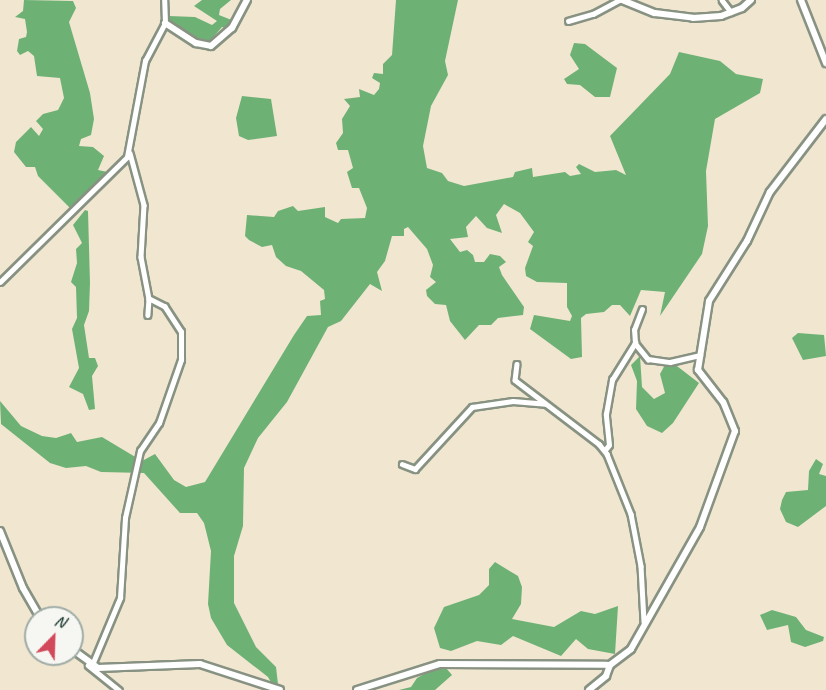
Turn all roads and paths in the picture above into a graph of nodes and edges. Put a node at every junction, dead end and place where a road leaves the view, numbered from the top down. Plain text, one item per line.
1 (164, 0) edge
2 (247, 0) edge
3 (621, 0) edge
4 (722, 0) edge
5 (751, 0) edge
6 (801, 0) edge
7 (730, 12) junction
8 (568, 21) dead end
9 (165, 23) junction
10 (826, 63) edge
11 (826, 119) edge
12 (129, 150) junction
13 (0, 282) edge
14 (149, 299) junction
15 (642, 309) dead end
16 (148, 315) dead end
17 (635, 343) junction
18 (700, 355) junction
19 (517, 364) dead end
20 (545, 404) junction
21 (605, 450) junction
22 (402, 464) dead end
23 (0, 531) edge
24 (33, 606) edge
25 (644, 622) junction
26 (85, 660) joint
27 (92, 665) junction
28 (610, 665) junction
29 (119, 690) edge
30 (280, 690) edge
31 (357, 690) edge
32 (589, 690) edge

1 - 9 street
2 - 9 street
3 - 7 street
3 - 8 street
4 - 7 street
5 - 7 street
6 - 10 street
9 - 12 street
11 - 18 street
12 - 13 street
12 - 14 street
14 - 16 street
14 - 27 street
15 - 17 street
17 - 18 street
17 - 21 street
18 - 25 street
19 - 20 street
20 - 21 street
20 - 22 street
21 - 25 street
23 - 24 street
25 - 28 street
26 - 27 street
26 - 29 street
27 - 30 street
28 - 31 street
28 - 32 street

